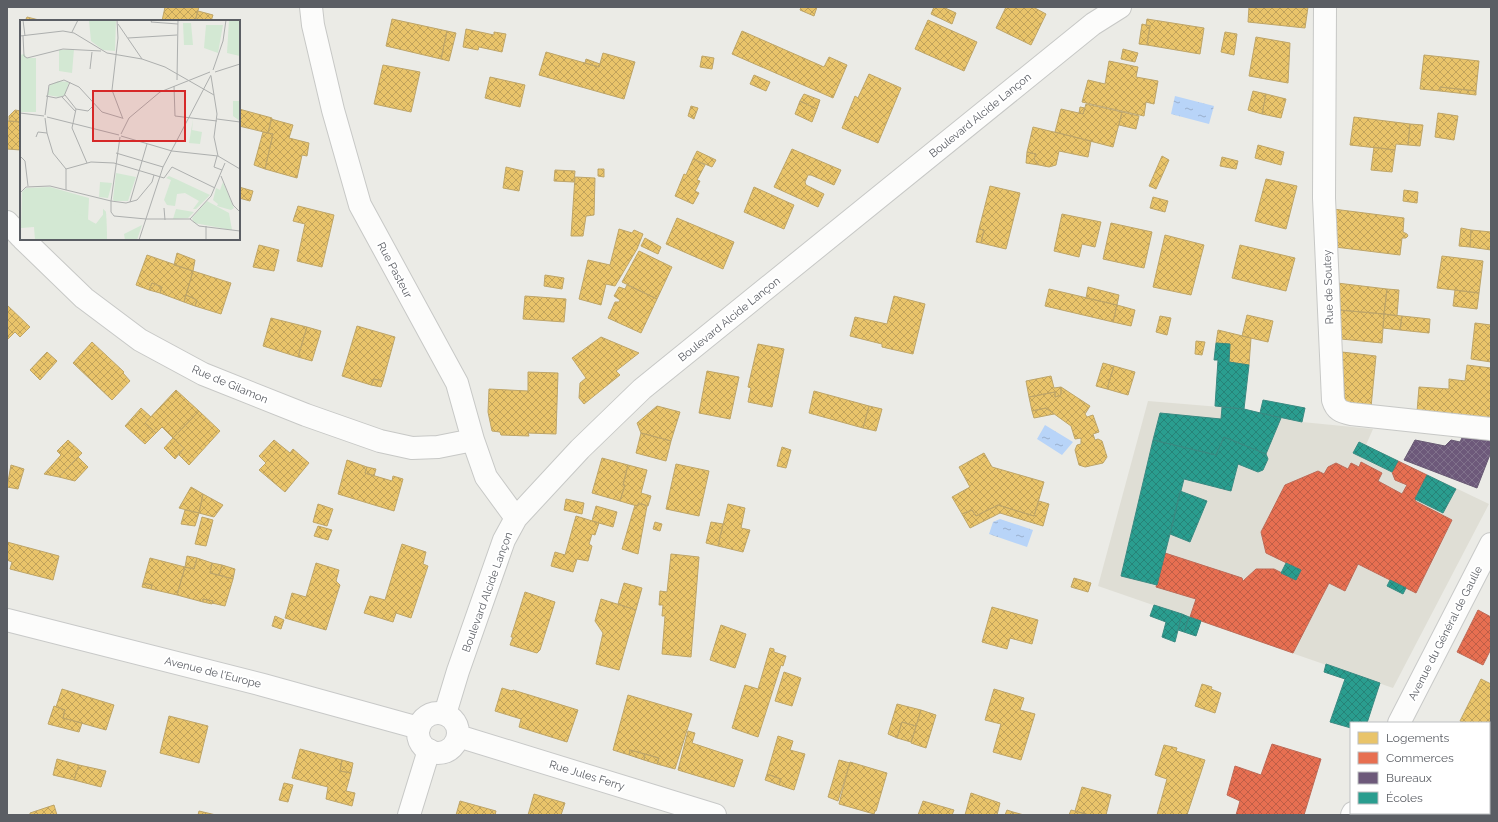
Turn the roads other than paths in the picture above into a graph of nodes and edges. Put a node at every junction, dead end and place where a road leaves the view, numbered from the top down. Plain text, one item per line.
1 (311, 7) edge
2 (1120, 7) edge
3 (1326, 7) edge
4 (20, 240) edge
5 (1491, 429) edge
6 (473, 440) junction
7 (516, 518) junction
8 (1491, 544) edge
9 (7, 620) edge
10 (445, 714) junction
11 (1400, 722) edge
12 (419, 728) junction
13 (458, 736) junction
14 (429, 750) junction
15 (409, 815) edge
16 (715, 815) edge

1 - 6 street, Rue Pasteur
2 - 7 street, Boulevard Alcide Lançon
3 - 5 street, Rue de Soutey
4 - 6 street, Rue de Gilamon
6 - 7 street, Rue Pasteur
7 - 10 street, Boulevard Alcide Lançon
8 - 11 street, Avenue du Général de Gaulle
9 - 12 street, Avenue de l'Europe
10 - 12 street
10 - 13 street
12 - 14 street
13 - 14 street
13 - 16 street, Rue Jules Ferry
14 - 15 street

